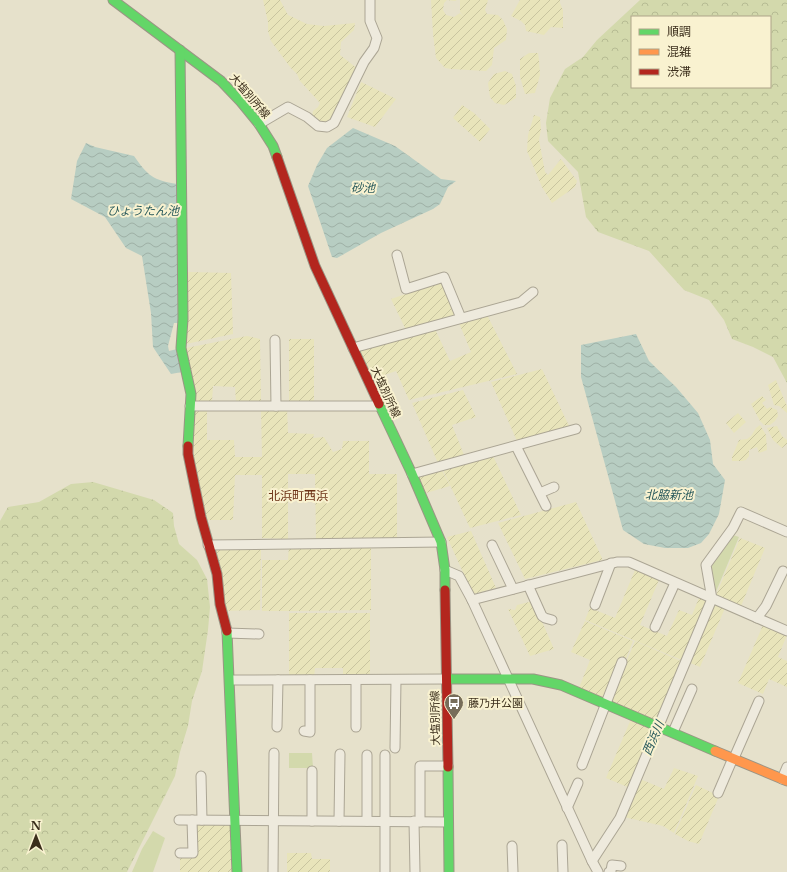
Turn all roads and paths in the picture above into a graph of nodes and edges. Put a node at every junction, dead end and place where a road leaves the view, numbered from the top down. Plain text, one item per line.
1 (113, 0) edge
2 (370, 0) edge
3 (180, 50) junction
4 (259, 124) junction
5 (397, 255) dead end
6 (533, 292) dead end
7 (461, 318) junction
8 (275, 340) dead end
9 (353, 348) junction
10 (190, 406) junction
11 (276, 406) junction
12 (379, 406) junction
13 (576, 429) dead end
14 (516, 446) junction
15 (412, 474) junction
16 (554, 487) dead end
17 (537, 493) junction
18 (546, 506) dead end
19 (787, 532) edge
20 (441, 542) junction
21 (208, 545) junction
22 (492, 545) dead end
23 (611, 563) junction
24 (445, 570) junction
25 (783, 572) dead end
26 (675, 583) junction
27 (528, 585) junction
28 (513, 589) junction
29 (712, 599) junction
30 (472, 600) junction
31 (595, 604) dead end
32 (757, 618) junction
33 (552, 620) dead end
34 (655, 627) dead end
35 (787, 631) edge
36 (227, 633) junction
37 (259, 634) dead end
38 (622, 662) dead end
39 (507, 678) junction
40 (447, 679) junction
41 (230, 680) junction
42 (278, 680) junction
43 (310, 680) junction
44 (356, 680) junction
45 (396, 680) junction
46 (692, 689) dead end
47 (759, 701) dead end
48 (605, 704) junction
49 (277, 727) dead end
50 (356, 727) dead end
51 (659, 727) junction
52 (304, 731) dead end
53 (673, 732) junction
54 (395, 748) dead end
55 (274, 753) dead end
56 (340, 754) dead end
57 (367, 754) dead end
58 (385, 756) dead end
59 (734, 758) junction
60 (582, 765) dead end
61 (448, 766) junction
62 (787, 767) edge
63 (312, 771) dead end
64 (201, 776) dead end
65 (784, 780) edge
66 (578, 783) dead end
67 (718, 793) dead end
68 (567, 808) junction
69 (179, 820) dead end
70 (192, 820) junction
71 (202, 820) junction
72 (236, 820) junction
73 (273, 821) junction
74 (312, 821) junction
75 (339, 821) junction
76 (367, 821) junction
77 (386, 821) junction
78 (417, 822) junction
79 (448, 822) junction
80 (562, 845) dead end
81 (512, 846) dead end
82 (180, 853) dead end
83 (592, 861) junction
84 (418, 866) edge
85 (621, 866) dead end
86 (237, 872) edge
87 (273, 872) edge
88 (385, 872) edge
89 (449, 872) edge
90 (513, 872) edge
91 (563, 872) edge
92 (598, 872) edge
93 (609, 872) edge

1 - 3 street, 大塩別所線
2 - 4 street
3 - 4 street, 大塩別所線
3 - 10 street
4 - 9 street, 大塩別所線
5 - 7 street
6 - 7 street
7 - 9 street
8 - 11 street
9 - 12 street, 大塩別所線
10 - 11 street
10 - 21 street
11 - 12 street
12 - 15 street, 大塩別所線
13 - 14 street
14 - 15 street
14 - 17 street
15 - 20 street, 大塩別所線
16 - 17 street
17 - 18 street
19 - 29 street
20 - 21 street
20 - 24 street, 大塩別所線
21 - 36 street
22 - 28 street
23 - 26 street
23 - 27 street
23 - 31 street
24 - 30 street
24 - 40 street, 大塩別所線
25 - 32 street
26 - 29 street
26 - 34 street
27 - 28 street
27 - 33 street
28 - 30 street
29 - 32 street
29 - 51 street
30 - 39 street
32 - 35 street
36 - 37 street
36 - 41 street
38 - 48 street
39 - 40 street
39 - 48 street
39 - 68 street
40 - 45 street
40 - 61 street, 大塩別所線
41 - 42 street
41 - 72 street
42 - 43 street
42 - 49 street
43 - 44 street
43 - 52 street
44 - 45 street
44 - 50 street
45 - 54 street
46 - 53 street
47 - 59 street
48 - 51 street
48 - 60 street
51 - 53 street
51 - 83 street
53 - 59 street
55 - 73 street
56 - 75 street
57 - 76 street
58 - 77 street
59 - 65 street
59 - 67 street
61 - 78 street
61 - 79 street, 大塩別所線
62 - 65 street
63 - 74 street
64 - 71 street
66 - 68 street
68 - 83 street
69 - 70 street
70 - 71 street
70 - 82 street
71 - 72 street
72 - 73 street
72 - 86 street
73 - 74 street
73 - 87 street
74 - 75 street
75 - 76 street
76 - 77 street
77 - 78 street
77 - 88 street
78 - 79 street
78 - 84 street
79 - 89 street, 大塩別所線
80 - 91 street
81 - 90 street
83 - 92 street
85 - 93 street

